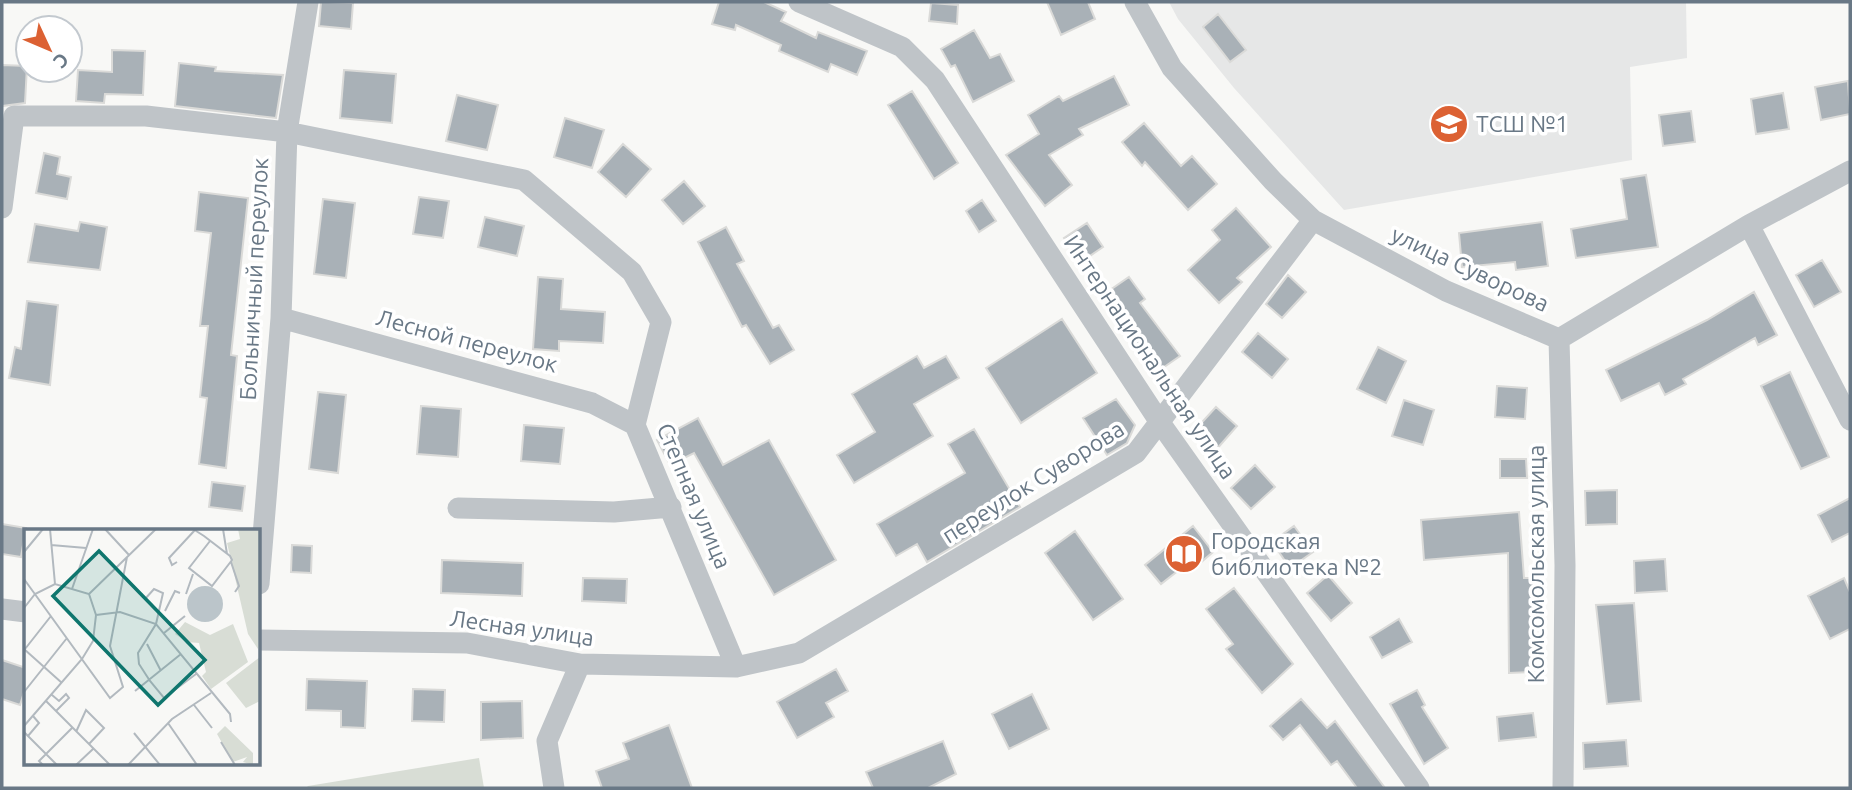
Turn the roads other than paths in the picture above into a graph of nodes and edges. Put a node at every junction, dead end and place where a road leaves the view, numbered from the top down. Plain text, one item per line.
1 (308, 2) edge
2 (799, 2) edge
3 (1135, 2) edge
4 (287, 132) junction
5 (1850, 172) edge
6 (2, 208) edge
7 (1312, 220) junction
8 (1749, 225) junction
9 (281, 318) junction
10 (1559, 339) junction
11 (1850, 421) edge
12 (1161, 424) junction
13 (635, 425) junction
14 (671, 507) junction
15 (458, 508) dead end
16 (261, 560) edge
17 (2, 609) edge
18 (24, 612) edge
19 (261, 640) edge
20 (580, 664) junction
21 (736, 667) junction
22 (554, 788) edge
23 (1419, 788) edge
24 (1563, 788) edge

1 - 4 street
2 - 12 street, Интернациональная улица
3 - 7 street, улица Суворова
4 - 6 street, Больничный переулок
4 - 9 street, Больничный переулок
4 - 13 street, Степная улица
5 - 8 street, улица Суворова
7 - 10 street, улица Суворова
7 - 12 street, переулок Суворова
8 - 10 street, улица Суворова
8 - 11 street
9 - 13 street, Лесной переулок
9 - 16 street, Больничный переулок
10 - 24 street, Комсомольская улица
12 - 21 street, переулок Суворова
12 - 23 street, Интернациональная улица
13 - 14 street, Степная улица
14 - 15 street
14 - 21 street, Степная улица
17 - 18 street
19 - 20 street, Лесная улица
20 - 21 street, Лесная улица
20 - 22 street

